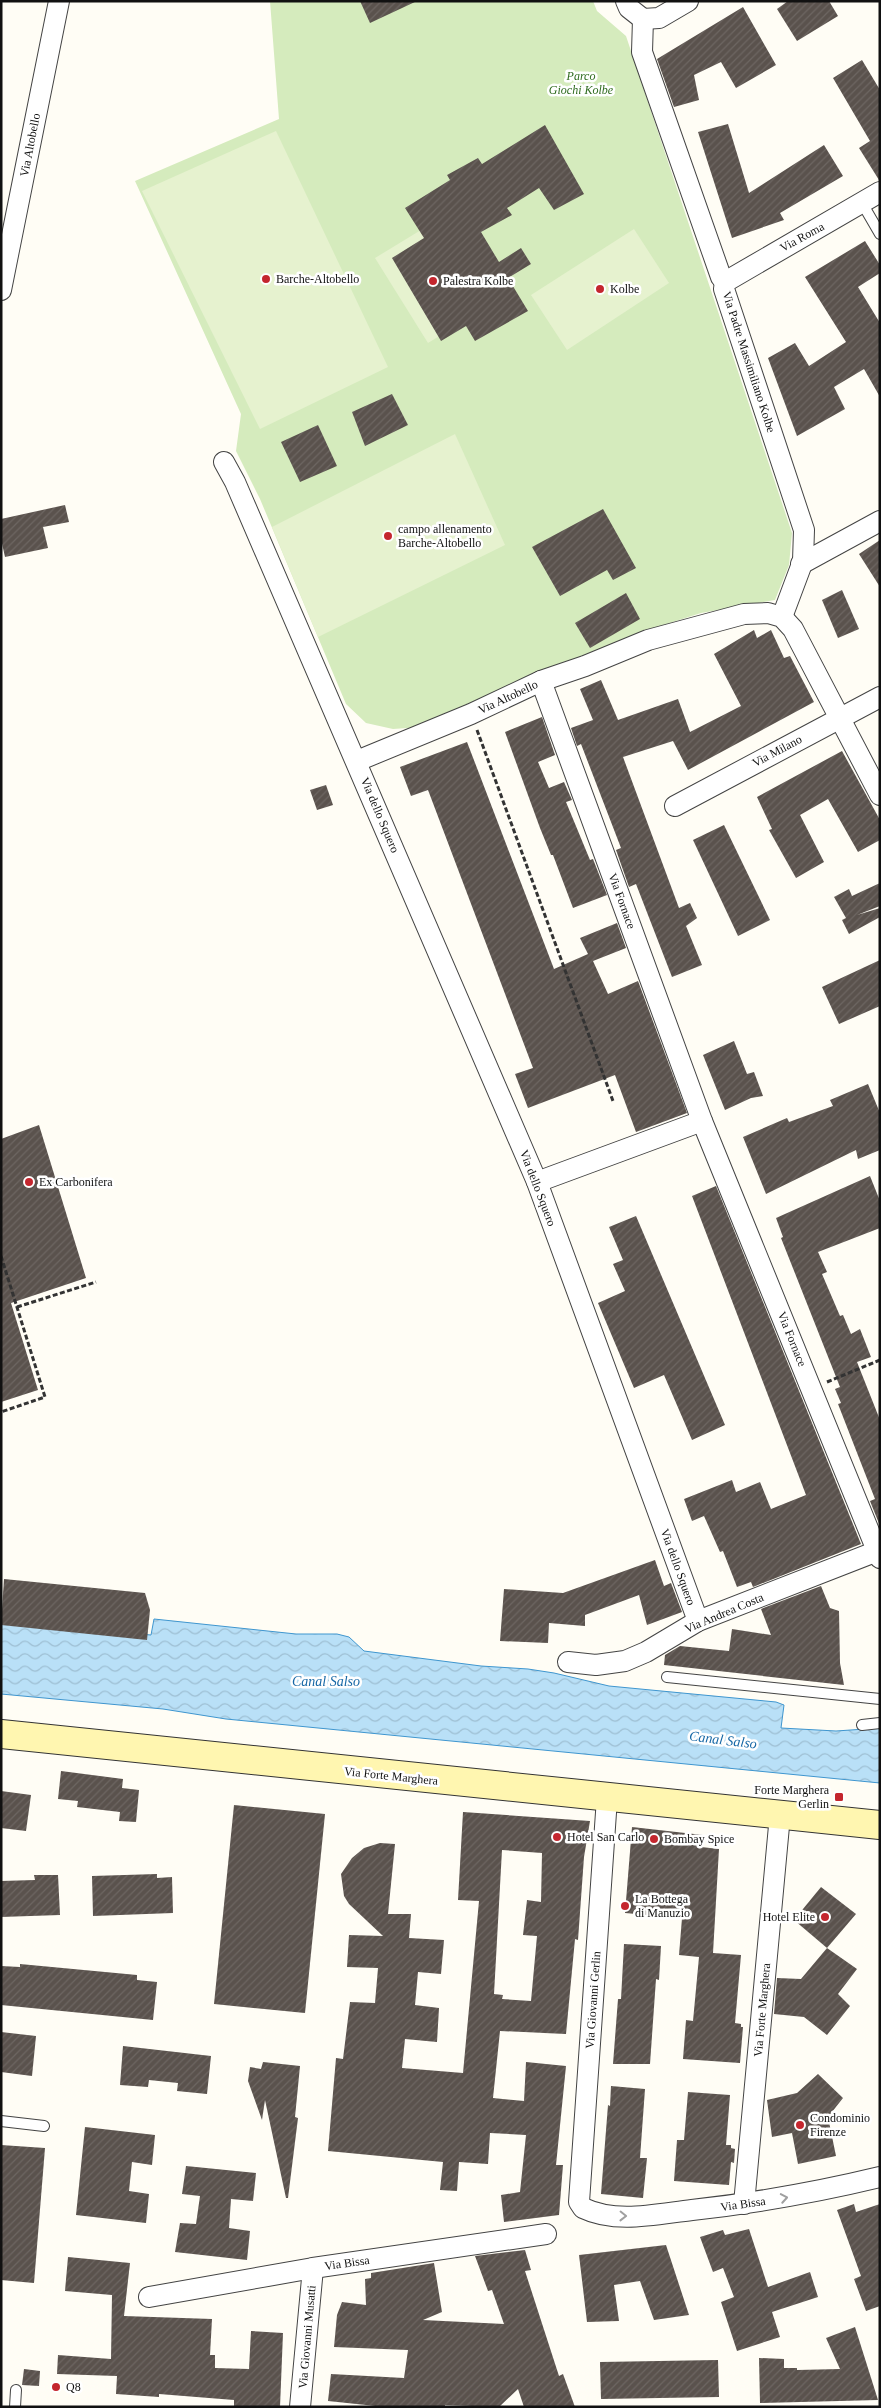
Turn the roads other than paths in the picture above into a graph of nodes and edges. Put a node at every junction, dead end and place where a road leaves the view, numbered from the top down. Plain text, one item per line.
1 (59, 1) edge
2 (626, 1) edge
3 (688, 1) edge
4 (643, 19) junction
5 (880, 192) edge
6 (862, 203) junction
7 (880, 234) edge
8 (725, 282) junction
9 (1, 290) edge
10 (224, 462) dead end
11 (880, 521) edge
12 (801, 564) junction
13 (782, 617) junction
14 (541, 681) junction
15 (880, 697) edge
16 (839, 718) junction
17 (357, 761) junction
18 (880, 795) edge
19 (675, 806) dead end
20 (702, 1121) junction
21 (537, 1182) junction
22 (878, 1553) edge
23 (696, 1615) junction
24 (568, 1662) dead end
25 (667, 1677) dead end
26 (880, 1699) edge
27 (880, 1723) edge
28 (862, 1725) dead end
29 (1, 1734) edge
30 (608, 1798) junction
31 (780, 1815) junction
32 (880, 1825) edge
33 (1, 2121) edge
34 (44, 2126) dead end
35 (880, 2177) edge
36 (579, 2202) joint
37 (744, 2204) junction
38 (546, 2234) dead end
39 (313, 2268) junction
40 (149, 2297) dead end
41 (16, 2390) dead end
42 (15, 2407) edge
43 (300, 2407) edge

1 - 9 street, Via Altobello
2 - 4 street
3 - 4 street
4 - 8 street, Via Padre Massimiliano Kolbe
5 - 6 street, Via Roma
6 - 7 lane
6 - 8 street, Via Roma
8 - 12 street, Via Padre Massimiliano Kolbe
10 - 17 street
11 - 12 street
12 - 13 street, Via Padre Massimiliano Kolbe
13 - 14 street, Via Altobello
13 - 16 street
14 - 17 street, Via Altobello
14 - 20 street, Via Fornace
15 - 16 street, Via Milano
16 - 18 street
16 - 19 street, Via Milano
17 - 21 street, Via dello Squero
20 - 21 street
20 - 22 street, Via Fornace
21 - 23 street, Via dello Squero
22 - 23 street, Via Andrea Costa
23 - 24 street, Via Andrea Costa
25 - 26 lane
27 - 28 lane
29 - 30 street, Via Forte Marghera
30 - 31 street, Via Forte Marghera
30 - 36 street, Via Giovanni Gerlin
31 - 32 street, Via Forte Marghera
31 - 37 street, Via Forte Marghera
33 - 34 lane
37 -> 35 street, Via Bissa
36 -> 37 street, Via Bissa
38 - 39 street, Via Bissa
39 - 40 street, Via Bissa
39 - 43 street, Via Giovanni Musatti
41 - 42 lane

